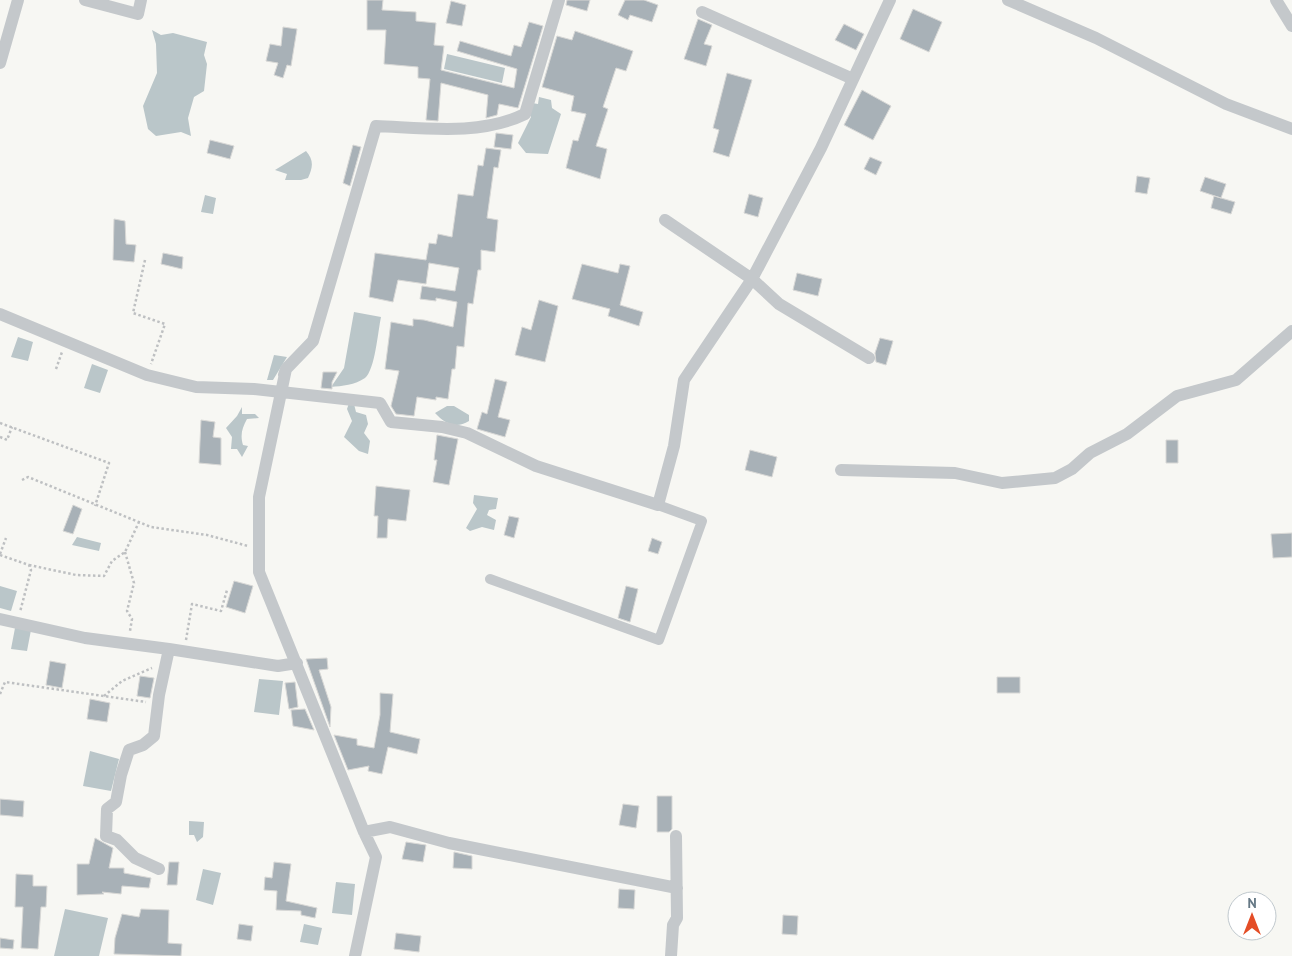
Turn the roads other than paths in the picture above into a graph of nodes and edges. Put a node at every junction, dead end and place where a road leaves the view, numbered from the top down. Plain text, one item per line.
1 (18, 0) edge
2 (85, 0) edge
3 (141, 0) edge
4 (559, 0) edge
5 (890, 0) edge
6 (1008, 0) edge
7 (1276, 0) edge
8 (702, 12) dead end
9 (1292, 26) edge
10 (0, 63) edge
11 (853, 79) junction
12 (1292, 129) edge
13 (665, 220) dead end
14 (752, 279) junction
15 (0, 314) edge
16 (1292, 331) edge
17 (869, 358) dead end
18 (279, 392) junction
19 (840, 470) dead end
20 (658, 504) junction
21 (490, 579) dead end
22 (0, 619) edge
23 (169, 649) junction
24 (297, 663) junction
25 (364, 832) junction
26 (676, 836) dead end
27 (159, 870) dead end
28 (677, 888) junction
29 (355, 956) edge
30 (671, 956) edge

1 - 10 street
2 - 3 street
4 - 18 street
5 - 11 street
6 - 12 street
7 - 9 street
8 - 11 street
11 - 14 street
13 - 14 street
14 - 17 street
14 - 20 street
15 - 18 street
16 - 19 street
18 - 20 street
18 - 24 street
20 - 21 street
22 - 23 street
23 - 24 street
23 - 27 street
24 - 25 street
25 - 28 street
25 - 29 street
26 - 28 street
28 - 30 street

